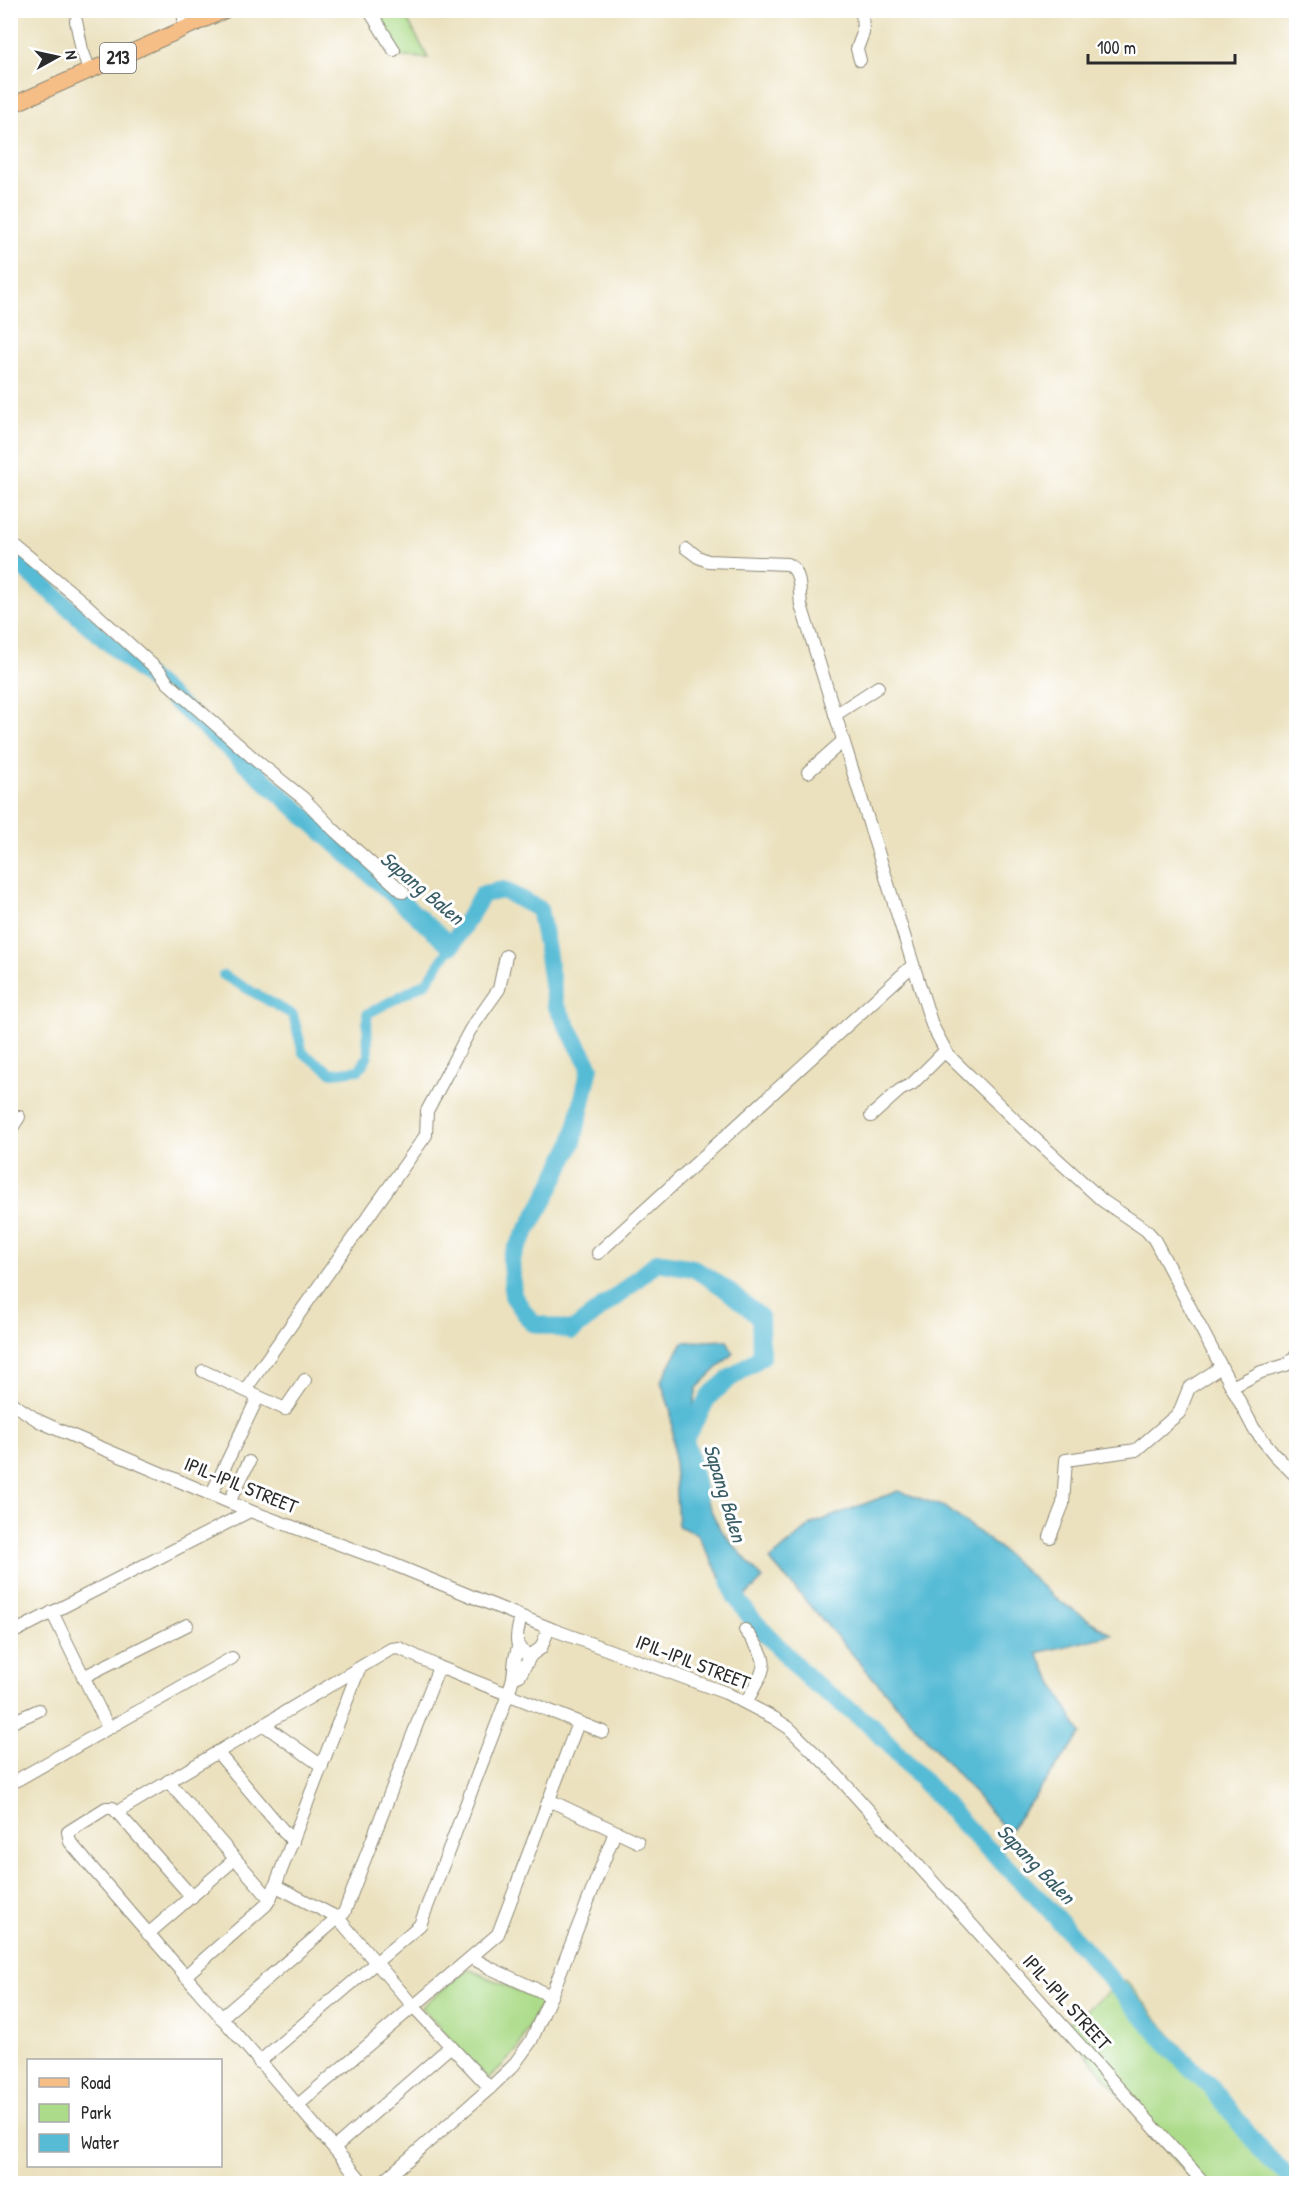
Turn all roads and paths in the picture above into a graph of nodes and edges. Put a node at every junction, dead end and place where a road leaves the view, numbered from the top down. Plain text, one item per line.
1 (184, 10) edge
2 (226, 10) edge
3 (369, 10) edge
4 (862, 10) edge
5 (76, 21) dead end
6 (184, 29) junction
7 (394, 50) dead end
8 (860, 60) dead end
9 (90, 71) junction
10 (10, 106) edge
11 (10, 541) edge
12 (686, 548) dead end
13 (878, 687) dead end
14 (835, 715) junction
15 (843, 741) junction
16 (808, 772) dead end
17 (404, 892) dead end
18 (506, 956) dead end
19 (913, 965) junction
20 (945, 1051) junction
21 (871, 1116) dead end
22 (19, 1117) dead end
23 (10, 1131) edge
24 (598, 1253) dead end
25 (1296, 1356) edge
26 (1221, 1366) junction
27 (203, 1371) dead end
28 (305, 1380) dead end
29 (1232, 1387) junction
30 (245, 1390) junction
31 (258, 1397) junction
32 (10, 1402) edge
33 (249, 1462) dead end
34 (1296, 1476) edge
35 (212, 1495) junction
36 (229, 1502) junction
37 (250, 1511) junction
38 (1050, 1537) dead end
39 (52, 1612) junction
40 (521, 1617) junction
41 (187, 1625) dead end
42 (549, 1628) junction
43 (745, 1630) dead end
44 (10, 1634) edge
45 (518, 1647) junction
46 (531, 1655) junction
47 (232, 1658) dead end
48 (439, 1667) junction
49 (359, 1669) junction
50 (84, 1677) junction
51 (513, 1678) junction
52 (508, 1695) junction
53 (746, 1703) junction
54 (39, 1710) dead end
55 (578, 1723) junction
56 (10, 1724) edge
57 (264, 1725) junction
58 (108, 1727) junction
59 (603, 1732) dead end
60 (217, 1752) junction
61 (322, 1766) junction
62 (168, 1781) junction
63 (10, 1784) edge
64 (549, 1800) junction
65 (117, 1812) junction
66 (615, 1832) junction
67 (293, 1842) junction
68 (638, 1842) dead end
69 (235, 1859) junction
70 (276, 1886) junction
71 (192, 1897) junction
72 (270, 1899) junction
73 (338, 1918) junction
74 (148, 1934) junction
75 (472, 1958) junction
76 (376, 1963) junction
77 (185, 1976) junction
78 (551, 1996) junction
79 (414, 2007) junction
80 (221, 2018) junction
81 (451, 2046) junction
82 (259, 2062) junction
83 (490, 2088) junction
84 (298, 2105) junction
85 (334, 2148) junction
86 (364, 2184) edge
87 (380, 2184) edge
88 (1205, 2184) edge

1 - 6 street
2 - 6 main road, 213
3 - 7 street
4 - 8 street
5 - 9 street
6 - 9 main road, 213
9 - 10 main road, 213
11 - 17 street
12 - 14 street
13 - 14 street
14 - 15 street
15 - 16 street
15 - 19 street
18 - 30 street
19 - 20 street
19 - 24 street
20 - 21 street
20 - 26 street
22 - 23 street
25 - 29 street
26 - 29 street
26 - 38 street
27 - 30 street
28 - 31 street
29 - 34 street
30 - 31 street
31 - 35 street
32 - 35 street, IPIL-IPIL STREET
33 - 36 street
35 - 36 street, IPIL-IPIL STREET
36 - 37 street, IPIL-IPIL STREET
37 - 39 street
37 - 40 street, IPIL-IPIL STREET
39 - 44 street
39 - 50 street
40 - 42 street, IPIL-IPIL STREET
40 - 45 street
41 - 50 street
42 - 46 street
42 - 53 street, IPIL-IPIL STREET
43 - 53 street
45 - 46 street
45 - 51 street
46 - 51 street
47 - 58 street
48 - 49 street
48 - 52 street
48 - 73 street
49 - 57 street
49 - 61 street
50 - 58 street
51 - 52 street
52 - 55 street
52 - 76 street
53 - 88 street, IPIL-IPIL STREET
54 - 56 street
55 - 59 street
55 - 64 street
57 - 60 street
57 - 61 street
58 - 63 street
60 - 62 street
60 - 67 street
61 - 67 street
62 - 65 street
62 - 69 street
64 - 66 street
64 - 75 street
65 - 71 street
65 - 74 street
66 - 68 street
66 - 78 street
67 - 70 street
69 - 71 street
69 - 72 street
70 - 72 street
70 - 73 street
71 - 74 street
72 - 77 street
73 - 76 street
73 - 80 street
74 - 77 street
75 - 78 street
75 - 79 street
76 - 79 street
76 - 82 street
77 - 80 street
78 - 83 street
79 - 81 street
79 - 84 street
80 - 82 street
81 - 83 street
81 - 85 street
82 - 84 street
83 - 87 street
84 - 85 street
85 - 86 street

